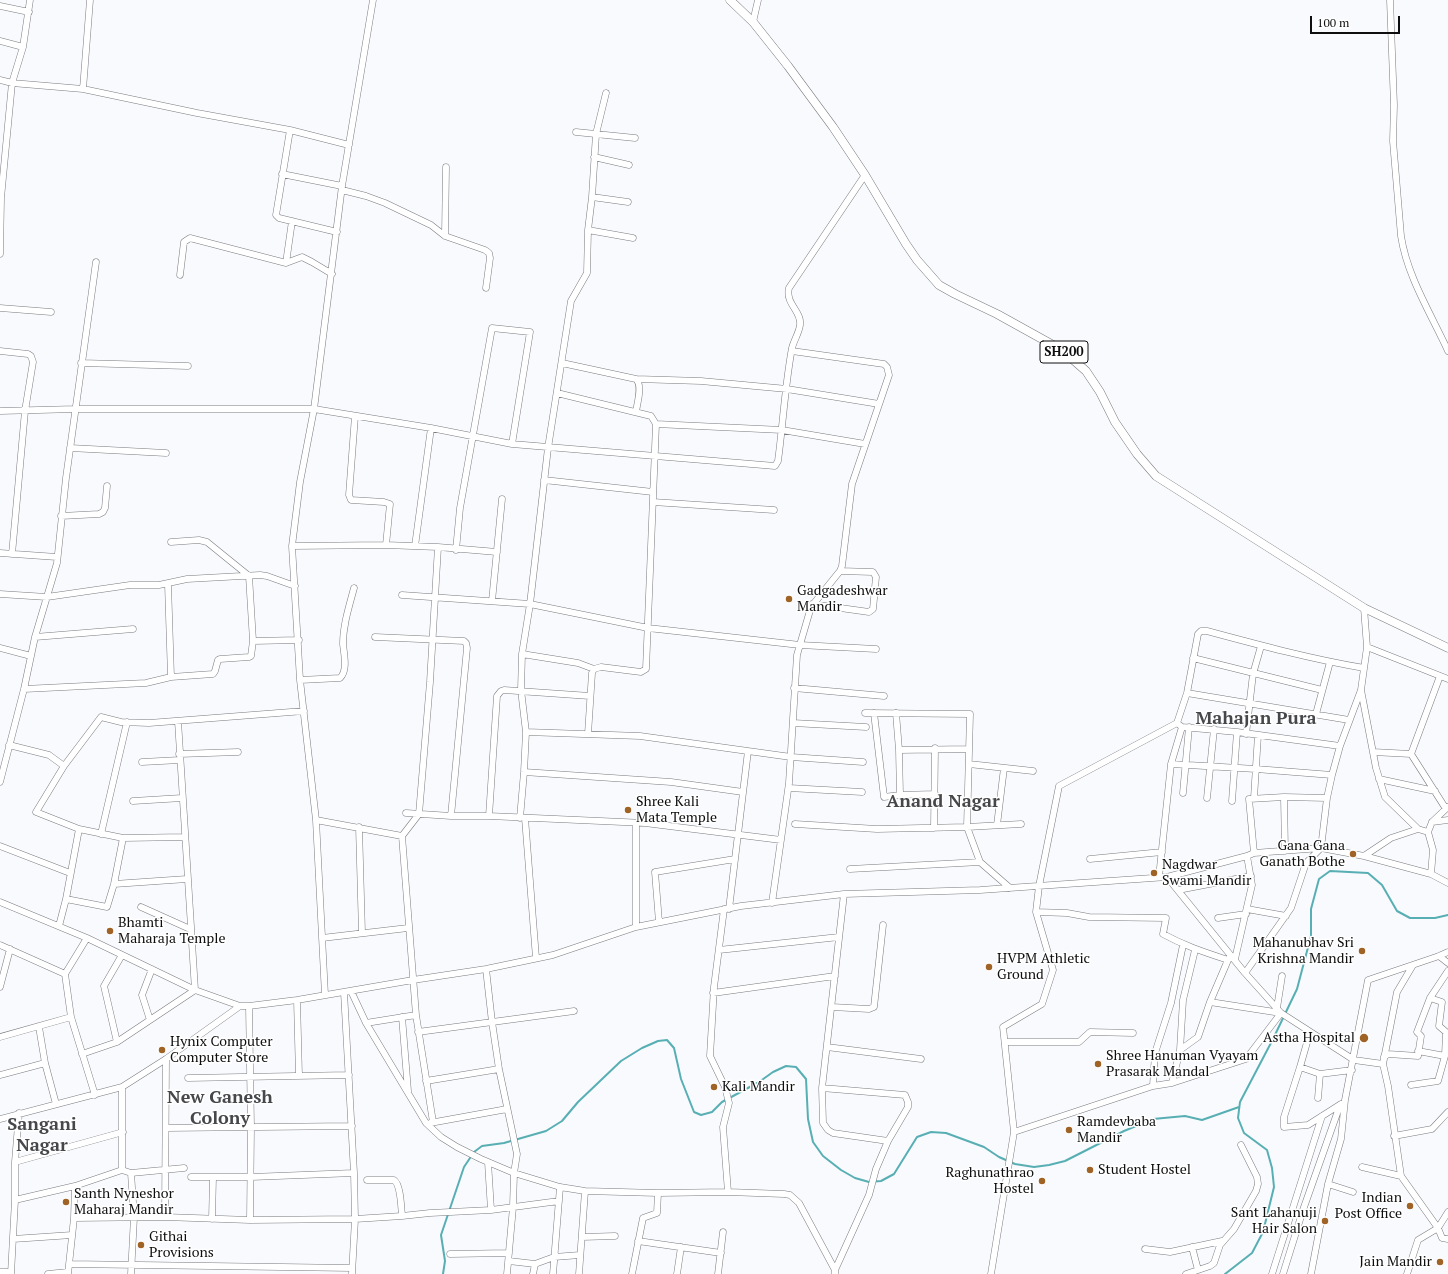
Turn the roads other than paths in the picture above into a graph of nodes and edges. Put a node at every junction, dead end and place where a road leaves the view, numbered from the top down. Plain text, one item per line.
1 (30, 0) edge
2 (90, 0) edge
3 (373, 0) edge
4 (730, 0) edge
5 (758, 0) edge
6 (1390, 0) edge
7 (0, 6) edge
8 (29, 12) junction
9 (753, 22) junction
10 (0, 41) edge
11 (23, 47) junction
12 (0, 80) edge
13 (12, 83) junction
14 (83, 90) junction
15 (606, 93) dead end
16 (290, 130) junction
17 (576, 132) dead end
18 (596, 134) junction
19 (635, 138) dead end
20 (349, 145) junction
21 (594, 157) junction
22 (629, 165) dead end
23 (446, 167) dead end
24 (282, 174) junction
25 (865, 175) junction
26 (342, 188) junction
27 (592, 197) junction
28 (0, 198) edge
29 (628, 202) dead end
30 (292, 221) junction
31 (588, 230) junction
32 (337, 232) junction
33 (445, 236) junction
34 (633, 238) dead end
35 (0, 254) edge
36 (96, 262) dead end
37 (286, 263) junction
38 (332, 274) junction
39 (180, 275) dead end
40 (486, 288) dead end
41 (0, 308) edge
42 (51, 312) dead end
43 (0, 351) edge
44 (792, 351) junction
45 (1448, 351) edge
46 (81, 363) junction
47 (562, 363) junction
48 (188, 366) dead end
49 (636, 379) junction
50 (787, 389) junction
51 (557, 393) junction
52 (879, 404) junction
53 (76, 409) junction
54 (314, 409) junction
55 (0, 411) edge
56 (25, 411) junction
57 (636, 412) junction
58 (355, 416) junction
59 (656, 424) junction
60 (431, 428) junction
61 (782, 430) junction
62 (474, 436) junction
63 (512, 444) junction
64 (866, 444) junction
65 (70, 448) junction
66 (548, 448) junction
67 (166, 453) dead end
68 (655, 456) junction
69 (544, 480) junction
70 (107, 486) dead end
71 (653, 492) junction
72 (502, 499) dead end
73 (653, 502) junction
74 (774, 510) dead end
75 (61, 516) junction
76 (171, 542) dead end
77 (386, 545) junction
78 (292, 546) junction
79 (415, 546) junction
80 (438, 547) junction
81 (456, 550) junction
82 (497, 552) junction
83 (0, 553) edge
84 (12, 554) junction
85 (57, 557) junction
86 (840, 571) junction
87 (249, 576) junction
88 (168, 584) junction
89 (295, 586) junction
90 (354, 588) dead end
91 (0, 594) edge
92 (402, 595) dead end
93 (47, 597) junction
94 (435, 597) junction
95 (492, 601) junction
96 (530, 604) junction
97 (812, 604) junction
98 (1364, 608) junction
99 (648, 628) junction
100 (133, 629) dead end
101 (35, 637) junction
102 (375, 637) dead end
103 (298, 640) junction
104 (432, 640) junction
105 (253, 641) junction
106 (800, 645) junction
107 (1261, 646) junction
108 (1367, 647) junction
109 (0, 648) edge
110 (1448, 648) edge
111 (876, 649) dead end
112 (522, 654) junction
113 (32, 656) junction
114 (1193, 658) junction
115 (1330, 662) junction
116 (1364, 668) junction
117 (594, 669) junction
118 (1254, 674) junction
119 (1440, 676) junction
120 (171, 677) junction
121 (1448, 679) edge
122 (300, 680) junction
123 (794, 688) junction
124 (24, 689) junction
125 (521, 690) junction
126 (1322, 690) junction
127 (1361, 690) junction
128 (1187, 693) junction
129 (590, 696) junction
130 (884, 696) dead end
131 (1249, 704) junction
132 (304, 711) junction
133 (865, 713) dead end
134 (874, 713) junction
135 (896, 713) junction
136 (1316, 714) junction
137 (1349, 720) junction
138 (178, 721) junction
139 (127, 722) junction
140 (792, 723) junction
141 (1180, 725) junction
142 (866, 727) dead end
143 (1189, 727) junction
144 (1214, 729) junction
145 (526, 732) junction
146 (1237, 732) junction
147 (588, 734) junction
148 (1246, 734) junction
149 (1258, 735) junction
150 (1340, 746) junction
151 (8, 748) junction
152 (935, 748) junction
153 (969, 749) junction
154 (0, 750) edge
155 (899, 750) junction
156 (748, 751) junction
157 (238, 752) dead end
158 (1373, 752) junction
159 (1411, 754) junction
160 (180, 757) junction
161 (791, 757) junction
162 (142, 762) dead end
163 (863, 762) dead end
164 (969, 764) junction
165 (1171, 764) junction
166 (1185, 765) junction
167 (64, 766) junction
168 (1210, 767) junction
169 (1234, 767) junction
170 (1004, 768) junction
171 (1256, 768) junction
172 (1033, 771) dead end
173 (524, 772) junction
174 (1332, 775) junction
175 (1379, 778) junction
176 (0, 782) edge
177 (789, 788) junction
178 (1435, 791) junction
179 (743, 792) junction
180 (862, 792) dead end
181 (1183, 793) dead end
182 (934, 794) junction
183 (900, 795) junction
184 (1284, 796) junction
185 (182, 798) junction
186 (1207, 798) dead end
187 (1254, 798) junction
188 (1327, 798) junction
189 (133, 801) dead end
190 (1232, 801) dead end
191 (1447, 808) edge
192 (406, 813) dead end
193 (418, 814) junction
194 (452, 816) junction
195 (489, 816) junction
196 (523, 818) junction
197 (316, 820) junction
198 (1448, 820) edge
199 (1432, 822) junction
200 (636, 823) junction
201 (795, 824) dead end
202 (1021, 824) dead end
203 (997, 825) junction
204 (358, 827) junction
205 (967, 827) junction
206 (934, 828) junction
207 (79, 829) junction
208 (1418, 829) junction
209 (1428, 832) junction
210 (101, 834) junction
211 (738, 835) junction
212 (402, 836) junction
213 (185, 837) junction
214 (123, 838) junction
215 (781, 840) junction
216 (0, 846) edge
217 (1321, 848) junction
218 (1285, 851) junction
219 (1162, 852) junction
220 (1254, 853) junction
221 (1246, 856) junction
222 (1364, 856) junction
223 (735, 859) junction
224 (1090, 859) dead end
225 (980, 862) junction
226 (850, 869) dead end
227 (70, 873) junction
228 (1431, 874) junction
229 (1251, 876) junction
230 (1159, 877) junction
231 (1167, 877) junction
232 (187, 879) junction
233 (1448, 883) edge
234 (114, 884) junction
235 (1039, 886) junction
236 (1010, 888) junction
237 (1178, 890) junction
238 (844, 894) junction
239 (66, 899) junction
240 (0, 902) edge
241 (772, 903) junction
242 (141, 907) dead end
243 (726, 909) junction
244 (1246, 911) junction
245 (1036, 912) junction
246 (1286, 916) junction
247 (1218, 918) dead end
248 (659, 922) junction
249 (883, 924) dead end
250 (59, 926) junction
251 (636, 927) junction
252 (190, 928) junction
253 (408, 928) junction
254 (362, 933) junction
255 (839, 937) junction
256 (87, 938) junction
257 (322, 938) junction
258 (0, 945) edge
259 (1183, 945) junction
260 (10, 949) junction
261 (719, 950) junction
262 (1195, 950) junction
263 (1448, 952) edge
264 (122, 955) junction
265 (1439, 956) junction
266 (536, 958) junction
267 (1232, 958) junction
268 (1448, 963) edge
269 (1414, 965) junction
270 (152, 970) junction
271 (486, 970) junction
272 (1448, 971) edge
273 (1245, 973) junction
274 (66, 974) junction
275 (835, 976) junction
276 (1282, 976) dead end
277 (413, 980) junction
278 (0, 987) edge
279 (195, 990) junction
280 (347, 992) junction
281 (714, 994) junction
282 (324, 995) junction
283 (1430, 998) junction
284 (297, 1000) junction
285 (1210, 1002) junction
286 (240, 1006) junction
287 (250, 1006) junction
288 (832, 1007) junction
289 (574, 1011) dead end
290 (1280, 1012) junction
291 (416, 1015) junction
292 (71, 1017) junction
293 (402, 1017) junction
294 (150, 1020) junction
295 (492, 1022) junction
296 (366, 1023) junction
297 (39, 1027) junction
298 (418, 1032) junction
299 (1310, 1032) junction
300 (1133, 1033) dead end
301 (0, 1037) edge
302 (117, 1042) junction
303 (1005, 1042) junction
304 (827, 1047) junction
305 (1180, 1050) junction
306 (1418, 1051) junction
307 (82, 1054) junction
308 (1445, 1056) junction
309 (1384, 1057) junction
310 (166, 1059) junction
311 (921, 1059) dead end
312 (1354, 1060) junction
313 (45, 1063) junction
314 (1383, 1064) junction
315 (1300, 1067) junction
316 (499, 1069) junction
317 (1352, 1070) junction
318 (1320, 1074) junction
319 (0, 1075) edge
320 (349, 1075) junction
321 (299, 1076) junction
322 (188, 1078) dead end
323 (250, 1078) junction
324 (426, 1081) junction
325 (1172, 1083) junction
326 (1411, 1084) dead end
327 (1153, 1086) junction
328 (122, 1087) junction
329 (822, 1088) junction
330 (408, 1094) junction
331 (95, 1095) junction
332 (1318, 1098) dead end
333 (1343, 1102) junction
334 (56, 1104) junction
335 (507, 1109) junction
336 (1448, 1112) edge
337 (19, 1113) junction
338 (1322, 1116) junction
339 (0, 1119) edge
340 (433, 1122) junction
341 (426, 1123) junction
342 (352, 1126) junction
343 (166, 1128) junction
344 (251, 1128) junction
345 (123, 1132) junction
346 (1014, 1132) junction
347 (1394, 1136) junction
348 (888, 1141) junction
349 (1241, 1145) dead end
350 (15, 1162) junction
351 (488, 1162) junction
352 (1362, 1167) dead end
353 (184, 1168) dead end
354 (166, 1169) junction
355 (122, 1170) junction
356 (131, 1173) junction
357 (354, 1173) junction
358 (514, 1173) junction
359 (1401, 1176) junction
360 (191, 1177) dead end
361 (213, 1177) junction
362 (251, 1177) junction
363 (367, 1180) dead end
364 (1328, 1184) junction
365 (75, 1186) junction
366 (560, 1187) junction
367 (585, 1191) junction
368 (728, 1192) junction
369 (1353, 1192) dead end
370 (658, 1193) junction
371 (15, 1200) junction
372 (559, 1202) junction
373 (513, 1207) junction
374 (491, 1210) junction
375 (1448, 1212) edge
376 (402, 1216) junction
377 (134, 1217) junction
378 (165, 1217) junction
379 (74, 1218) junction
380 (212, 1219) junction
381 (355, 1219) junction
382 (250, 1220) junction
383 (1438, 1228) junction
384 (723, 1232) dead end
385 (72, 1235) junction
386 (615, 1236) dead end
387 (582, 1237) junction
388 (13, 1239) junction
389 (1448, 1239) edge
390 (638, 1241) junction
391 (1222, 1241) junction
392 (681, 1247) junction
393 (1192, 1247) junction
394 (1145, 1249) dead end
395 (509, 1253) junction
396 (721, 1253) junction
397 (450, 1254) dead end
398 (580, 1255) junction
399 (554, 1257) junction
400 (509, 1261) junction
401 (69, 1264) junction
402 (535, 1264) junction
403 (132, 1265) junction
404 (306, 1267) junction
405 (352, 1271) edge
406 (1202, 1271) edge
407 (0, 1272) edge
408 (835, 1272) edge
409 (11, 1273) edge
410 (68, 1273) edge
411 (48, 1274) edge
412 (131, 1274) edge
413 (306, 1274) edge
414 (507, 1274) edge
415 (533, 1274) edge
416 (553, 1274) edge
417 (579, 1274) edge
418 (632, 1274) edge
419 (677, 1274) edge
420 (718, 1274) edge
421 (992, 1274) edge
422 (1186, 1274) edge
423 (1272, 1274) edge
424 (1283, 1274) edge
425 (1311, 1274) edge
426 (1407, 1274) edge

1 - 8 street
2 - 14 street
3 - 20 street
4 - 9 main road, SH200
5 - 9 street
6 - 45 street
7 - 8 street
8 - 11 street
9 - 25 main road, SH200
10 - 11 street
11 - 13 street
12 - 13 street
13 - 14 street
13 - 28 street
14 - 16 street
15 - 18 street
16 - 20 street
16 - 24 street
17 - 18 street
18 - 19 street
18 - 21 street
20 - 26 street
21 - 22 street
21 - 27 street
23 - 33 street
24 - 26 street
24 - 30 street
25 - 44 street
25 - 98 main road, SH200
26 - 32 street
26 - 33 street
27 - 29 street
27 - 31 street
28 - 35 street
30 - 32 street
30 - 37 street
31 - 34 street
31 - 47 street
32 - 38 street
33 - 40 street
36 - 46 street
37 - 38 street
37 - 39 street
38 - 54 street
41 - 42 street
43 - 56 street
44 - 50 street
44 - 52 street
46 - 48 street
46 - 53 street
47 - 49 street
47 - 51 street
49 - 50 street
49 - 57 street
50 - 52 street
50 - 61 street
51 - 57 street
51 - 66 street
52 - 64 street
53 - 54 street
53 - 56 street
53 - 65 street
54 - 58 street
54 - 78 street
55 - 56 street
56 - 84 street
57 - 59 street
58 - 60 street
58 - 77 street
59 - 61 street
59 - 68 street
60 - 62 street
60 - 79 street
61 - 64 street
61 - 68 street
62 - 63 street
62 - 63 street
62 - 81 street
63 - 66 street
64 - 86 street
65 - 67 street
65 - 75 street
66 - 68 street
66 - 69 street
68 - 71 street
69 - 71 street
69 - 96 street
70 - 75 street
71 - 73 street
72 - 82 street
73 - 74 street
73 - 99 street
75 - 85 street
76 - 87 street
77 - 78 street
77 - 79 street
78 - 89 street
79 - 80 street
80 - 81 street
80 - 94 street
81 - 82 street
82 - 95 street
83 - 84 street
84 - 85 street
85 - 93 street
86 - 97 street
86 - 97 street
87 - 88 street
87 - 89 street
87 - 105 street
88 - 93 street
88 - 120 street
89 - 103 street
90 - 122 street
91 - 93 street
92 - 94 street
93 - 101 street
94 - 95 street
94 - 104 street
95 - 96 street
96 - 99 street
96 - 112 street
97 - 106 street
98 - 108 street
98 - 110 main road, SH200
99 - 106 street
99 - 117 street
100 - 101 street
101 - 113 street
102 - 104 street
103 - 105 street
103 - 122 street
104 - 193 street
104 - 194 street
105 - 120 street
106 - 111 street
106 - 123 street
107 - 114 street
107 - 115 street
107 - 118 street
108 - 116 street
108 - 119 street
109 - 113 street
112 - 117 street
112 - 125 street
113 - 124 street
114 - 118 street
114 - 128 street
115 - 116 street
115 - 126 street
116 - 127 street
117 - 129 street
118 - 126 street
118 - 131 street
119 - 121 street
119 - 159 street
120 - 124 street
122 - 132 street
123 - 130 street
123 - 140 street
124 - 151 street
125 - 129 street
125 - 145 street
125 - 195 street
126 - 136 street
127 - 137 street
127 - 158 street
128 - 131 street
128 - 141 street
129 - 147 street
131 - 136 street
131 - 148 street
132 - 138 street
132 - 197 street
133 - 134 street
134 - 135 street
134 - 183 street
135 - 153 street
135 - 155 street
136 - 137 street
137 - 150 street
138 - 139 street
138 - 160 street
139 - 167 street
139 - 210 street
140 - 142 street
140 - 161 street
141 - 143 street
141 - 165 street
141 - 235 street
143 - 144 street
143 - 166 street
144 - 146 street
144 - 168 street
145 - 147 street
145 - 173 street
146 - 148 street
146 - 169 street
147 - 156 street
148 - 149 street
149 - 150 street
149 - 171 street
150 - 174 street
151 - 154 street
151 - 167 street
151 - 176 street
152 - 153 street
152 - 155 street
152 - 182 street
153 - 164 street
155 - 183 street
156 - 161 street
156 - 179 street
157 - 160 street
158 - 159 street
158 - 175 street
159 - 178 street
160 - 162 street
160 - 185 street
161 - 163 street
161 - 177 street
164 - 170 street
164 - 205 street
165 - 166 street
165 - 219 street
166 - 168 street
166 - 181 street
167 - 207 street
168 - 169 street
168 - 186 street
169 - 171 street
169 - 190 street
170 - 172 street
170 - 203 street
171 - 174 street
171 - 187 street
173 - 179 street
173 - 196 street
174 - 188 street
175 - 178 street
175 - 208 street
177 - 180 street
177 - 215 street
178 - 191 street
179 - 211 street
182 - 183 street
182 - 206 street
184 - 187 street
184 - 188 street
184 - 218 street
185 - 189 street
185 - 213 street
187 - 220 street
188 - 217 street
191 - 199 street
192 - 193 street
193 - 194 street
193 - 212 street
194 - 195 street
195 - 196 street
196 - 200 street
196 - 266 street
197 - 204 street
197 - 257 street
198 - 199 street
199 - 209 street
200 - 211 street
200 - 251 street
201 - 206 street
202 - 203 street
203 - 205 street
204 - 212 street
204 - 254 street
205 - 206 street
205 - 225 street
207 - 210 street
207 - 227 street
208 - 209 street
208 - 222 street
209 - 228 street
210 - 214 street
211 - 215 street
211 - 223 street
212 - 253 street
213 - 214 street
213 - 232 street
214 - 234 street
215 - 241 street
216 - 227 street
217 - 218 street
217 - 222 street
217 - 246 street
218 - 220 street
219 - 224 street
219 - 230 street
220 - 221 street
221 - 229 street
221 - 231 street
222 - 228 street
223 - 243 street
223 - 248 street
225 - 226 street
225 - 236 street
227 - 239 street
228 - 233 street
229 - 237 street
229 - 244 street
230 - 231 street
230 - 235 street
231 - 237 street
232 - 234 street
232 - 252 street
234 - 239 street
235 - 236 street
235 - 245 street
236 - 238 street
237 - 267 street
238 - 241 street
238 - 255 street
239 - 250 street
240 - 250 street
241 - 243 street
242 - 252 street
243 - 248 street
243 - 261 street
244 - 246 street
244 - 247 street
244 - 267 street
245 - 259 street
245 - 303 street
246 - 273 street
248 - 251 street
249 - 288 street
250 - 256 street
251 - 266 street
252 - 279 street
253 - 254 street
253 - 277 street
254 - 257 street
255 - 261 street
255 - 275 street
256 - 264 street
256 - 274 street
257 - 282 street
258 - 260 street
259 - 262 street
259 - 327 street
260 - 274 street
260 - 278 street
261 - 281 street
262 - 267 street
262 - 305 street
263 - 265 street
264 - 270 street
264 - 302 street
265 - 268 street
265 - 269 street
266 - 271 street
267 - 273 street
267 - 285 street
269 - 309 street
269 - 312 street
270 - 279 street
270 - 294 street
271 - 277 street
271 - 295 street
272 - 283 street
273 - 290 street
274 - 292 street
275 - 281 street
275 - 288 street
276 - 290 street
277 - 280 street
277 - 291 street
279 - 286 street
279 - 294 street
280 - 282 street
280 - 296 street
280 - 320 street
281 - 368 street
282 - 284 street
283 - 306 street
283 - 308 street
284 - 287 street
284 - 321 street
285 - 290 street
285 - 305 street
286 - 287 street
286 - 310 street
287 - 323 street
288 - 304 street
289 - 295 street
290 - 299 street
290 - 325 street
291 - 293 street
291 - 298 street
292 - 297 street
292 - 307 street
293 - 296 street
293 - 330 street
294 - 302 street
295 - 298 street
295 - 316 street
296 - 330 street
297 - 301 street
297 - 313 street
298 - 324 street
299 - 312 street
299 - 315 street
300 - 303 street
302 - 307 street
303 - 346 street
304 - 311 street
304 - 329 street
305 - 325 street
306 - 308 street
306 - 309 street
307 - 331 street
308 - 326 street
309 - 314 street
310 - 328 street
310 - 343 street
312 - 314 street
312 - 317 street
313 - 319 street
313 - 334 street
314 - 347 street
315 - 318 street
315 - 338 street
316 - 324 street
316 - 335 street
317 - 318 street
317 - 333 street
318 - 332 street
320 - 321 street
320 - 342 street
321 - 323 street
322 - 323 street
323 - 344 street
324 - 340 street
325 - 327 street
327 - 346 street
328 - 331 street
328 - 345 street
329 - 348 street
329 - 348 street
330 - 341 street
331 - 334 street
333 - 338 street
333 - 364 street
333 - 424 street
334 - 337 street
335 - 340 street
335 - 358 street
336 - 347 street
337 - 339 street
337 - 350 street
338 - 423 street
340 - 341 street
341 - 351 street
342 - 344 street
342 - 357 street
343 - 344 street
343 - 354 street
344 - 362 street
345 - 350 street
345 - 355 street
346 - 421 street
347 - 359 street
348 - 408 street
349 - 391 street
350 - 371 street
351 - 358 street
351 - 374 street
352 - 359 street
353 - 354 street
354 - 356 street
354 - 378 street
355 - 356 street
355 - 365 street
356 - 377 street
357 - 362 street
357 - 381 street
358 - 366 street
358 - 373 street
359 - 383 street
360 - 361 street
361 - 362 street
361 - 380 street
362 - 382 street
363 - 376 street
364 - 369 street
364 - 425 street
365 - 371 street
365 - 379 street
366 - 367 street
366 - 372 street
367 - 370 street
367 - 387 street
368 - 370 street
368 - 408 street
370 - 390 street
371 - 388 street
372 - 373 street
372 - 399 street
373 - 374 street
373 - 395 street
374 - 376 street
375 - 383 street
376 - 381 street
377 - 378 street
377 - 379 street
377 - 403 street
378 - 380 street
379 - 385 street
380 - 382 street
381 - 382 street
381 - 405 street
383 - 389 street
383 - 426 street
384 - 396 street
385 - 388 street
385 - 401 street
386 - 387 street
387 - 398 street
388 - 409 street
390 - 392 street
390 - 418 street
391 - 393 street
391 - 406 street
392 - 396 street
392 - 419 street
393 - 394 street
393 - 406 street
395 - 397 street
395 - 400 street
396 - 420 street
398 - 399 street
398 - 417 street
399 - 402 street
399 - 416 street
400 - 402 street
400 - 414 street
401 - 403 street
401 - 410 street
402 - 415 street
403 - 404 street
403 - 412 street
404 - 405 street
404 - 413 street
406 - 422 street
407 - 409 street
410 - 411 street

